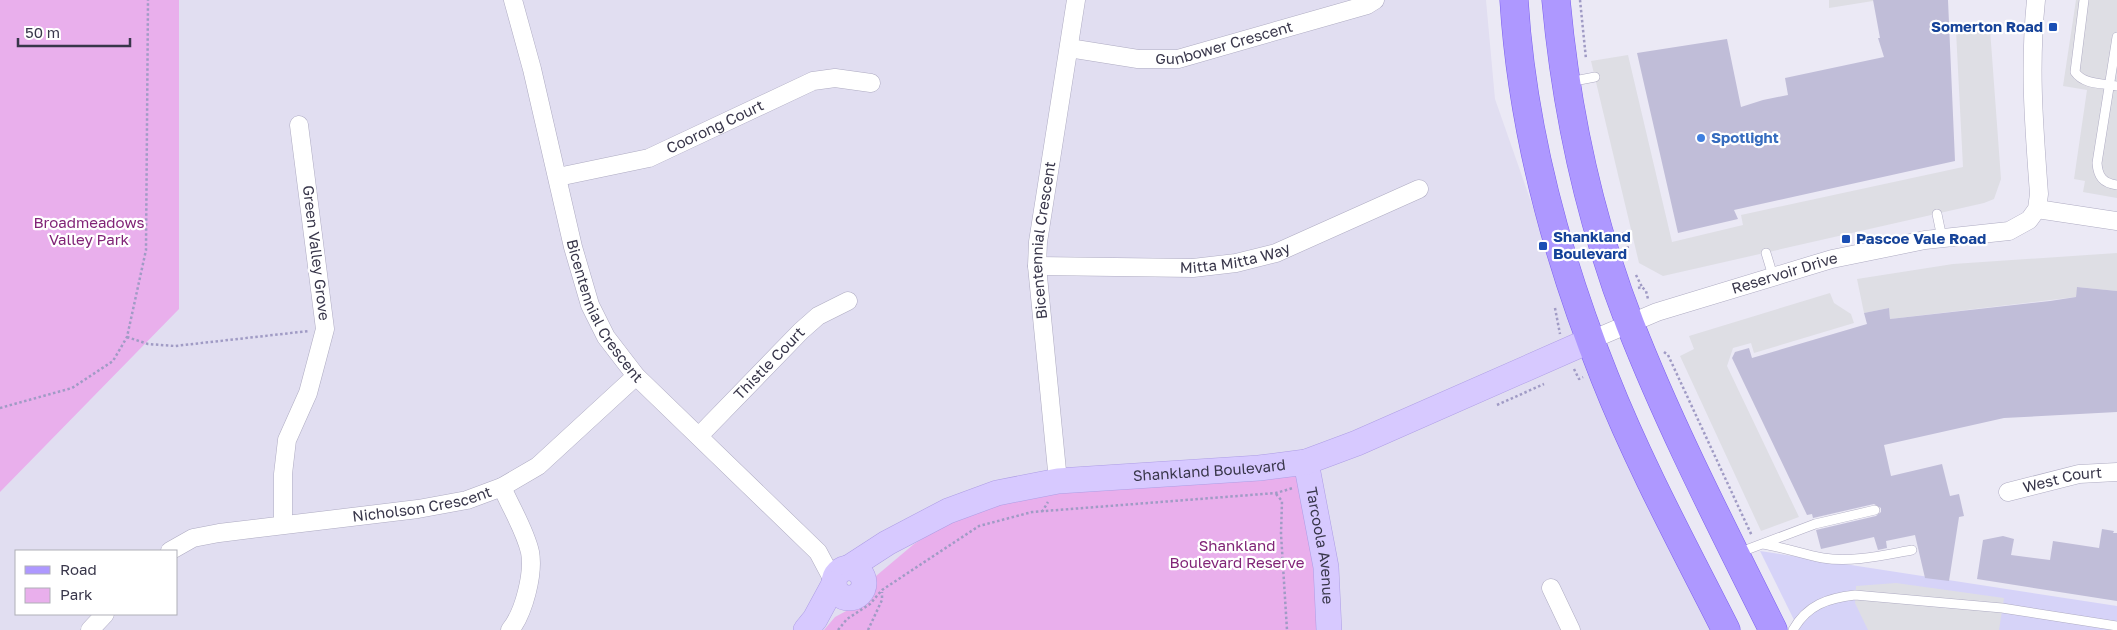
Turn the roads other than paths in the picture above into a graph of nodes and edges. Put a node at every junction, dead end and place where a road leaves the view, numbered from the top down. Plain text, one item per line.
1 (513, 0) edge
2 (1076, 0) edge
3 (1375, 0) edge
4 (1514, 0) edge
5 (1556, 0) edge
6 (2036, 0) edge
7 (2084, 0) edge
8 (2117, 37) edge
9 (1069, 48) junction
10 (871, 83) dead end
11 (2113, 85) edge
12 (299, 125) dead end
13 (558, 177) junction
14 (2117, 186) edge
15 (1419, 190) dead end
16 (2037, 209) junction
17 (1937, 214) dead end
18 (2117, 221) edge
19 (1942, 238) junction
20 (1766, 253) dead end
21 (1037, 266) junction
22 (1773, 276) junction
23 (848, 301) dead end
24 (1630, 323) junction
25 (1591, 340) junction
26 (636, 376) junction
27 (699, 436) junction
28 (1308, 472) junction
29 (2117, 472) edge
30 (1058, 481) junction
31 (502, 487) junction
32 (2008, 492) dead end
33 (1876, 510) dead end
34 (283, 524) junction
35 (1762, 544) junction
36 (172, 550) edge
37 (1912, 550) dead end
38 (1735, 554) junction
39 (852, 582) junction
40 (1550, 584) dead end
41 (104, 615) edge
42 (811, 625) edge
43 (2117, 626) edge
44 (90, 630) edge
45 (510, 630) edge
46 (1329, 630) edge
47 (1571, 630) edge
48 (1726, 630) edge
49 (1773, 630) edge
50 (1793, 630) edge

1 - 13 street, Bicentennial Crescent
2 - 9 street, Bicentennial Crescent
3 - 9 street, Gunbower Crescent
4 - 25 main road
5 - 24 main road
6 - 16 street
7 - 11 lane
8 - 11 lane
9 - 21 street, Bicentennial Crescent
10 - 13 street, Coorong Court
11 - 14 lane
12 - 34 street, Green Valley Grove
13 - 26 street, Bicentennial Crescent
15 - 21 street, Mitta Mitta Way
16 - 18 street
16 - 19 street, Reservoir Drive
17 - 19 lane
19 - 22 street, Reservoir Drive
20 - 22 lane
21 - 30 street, Bicentennial Crescent
22 - 24 street, Reservoir Drive
23 - 27 street, Thistle Court
24 - 25 street, Reservoir Drive
24 - 38 main road
25 - 28 street, Shankland Boulevard
25 - 48 main road
26 - 27 street, Bicentennial Crescent
26 - 31 street, Nicholson Crescent
27 - 39 street, Bicentennial Crescent
28 - 30 street, Shankland Boulevard
28 - 46 street, Tarcoola Avenue
29 - 32 street, West Court
30 - 39 street, Shankland Boulevard
31 - 34 street, Nicholson Crescent
31 - 45 street
33 - 35 lane
34 - 36 street, Nicholson Crescent
35 - 37 lane
35 - 38 lane
38 - 49 main road
39 - 42 street, Shankland Boulevard
40 - 47 street
41 - 44 street
43 - 50 lane

